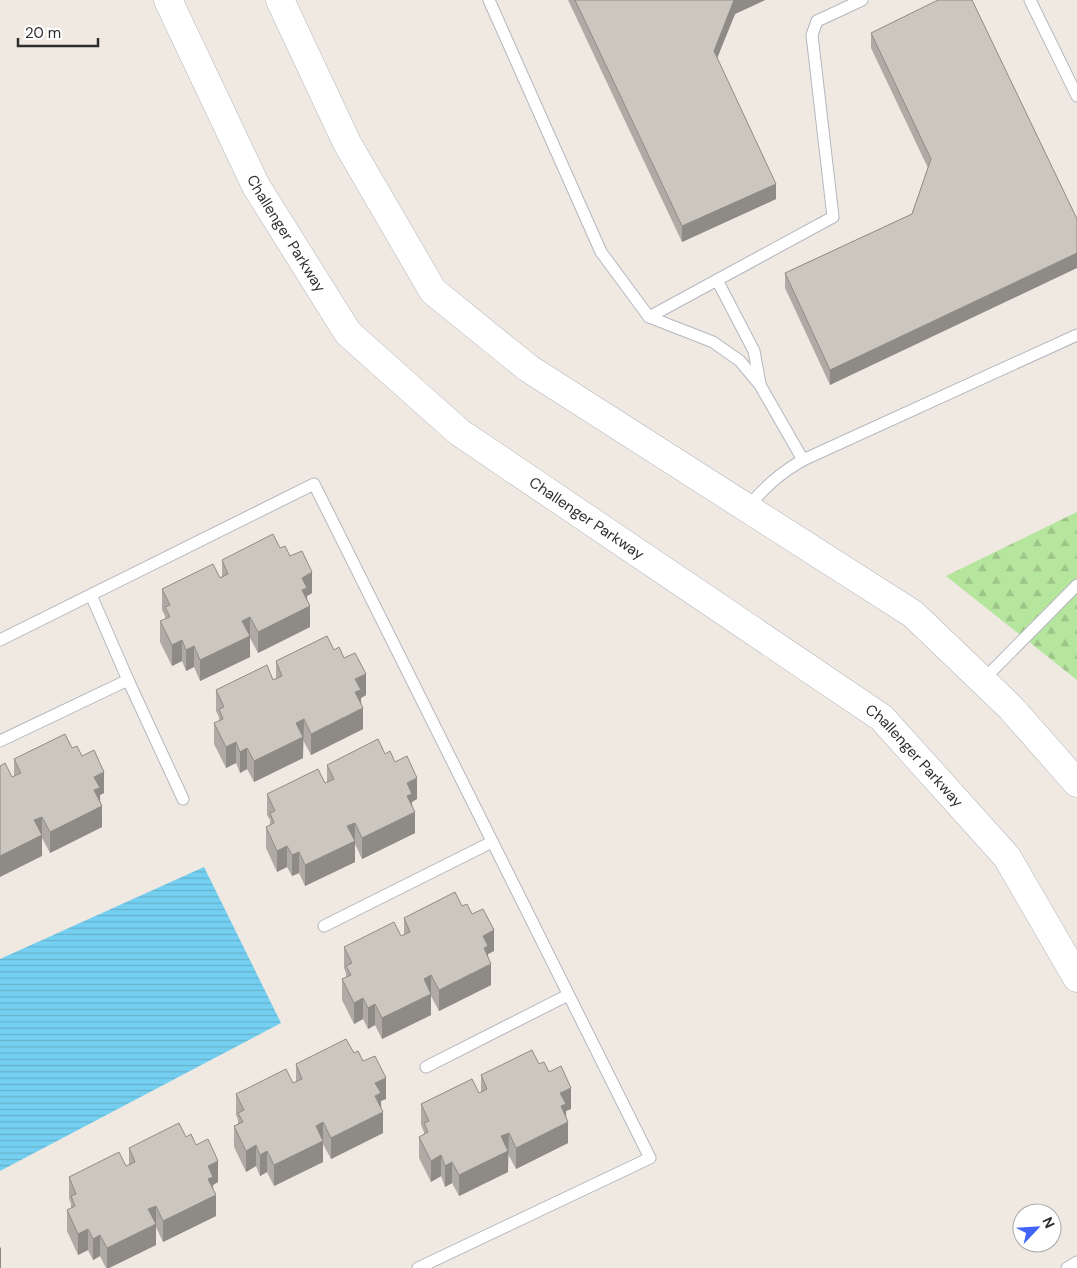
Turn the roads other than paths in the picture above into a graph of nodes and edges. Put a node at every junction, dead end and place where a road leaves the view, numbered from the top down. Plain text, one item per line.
1 (168, 0) edge
2 (280, 0) edge
3 (489, 0) edge
4 (862, 0) edge
5 (1030, 0) edge
6 (1077, 96) edge
7 (716, 280) junction
8 (649, 317) junction
9 (1077, 334) edge
10 (760, 385) junction
11 (803, 460) junction
12 (748, 507) junction
13 (1077, 585) edge
14 (91, 595) junction
15 (0, 640) edge
16 (128, 680) junction
17 (982, 681) junction
18 (0, 741) edge
19 (1077, 783) edge
20 (183, 799) dead end
21 (492, 842) junction
22 (324, 926) dead end
23 (1077, 978) edge
24 (568, 995) junction
25 (426, 1067) dead end
26 (1077, 1262) edge
27 (418, 1268) edge
28 (1067, 1268) edge

1 - 23 main road, Challenger Parkway
2 - 12 main road
3 - 8 lane
4 - 7 lane
5 - 6 lane
7 - 8 lane
7 - 10 lane
8 - 10 lane
9 - 11 lane
10 - 11 lane
11 - 12 lane
12 - 17 main road
13 - 17 lane
14 - 15 lane
14 - 16 lane
14 - 21 lane
16 - 18 lane
16 - 20 lane
17 - 19 main road
21 - 22 lane
21 - 24 lane
24 - 25 lane
24 - 27 lane
26 - 28 lane

